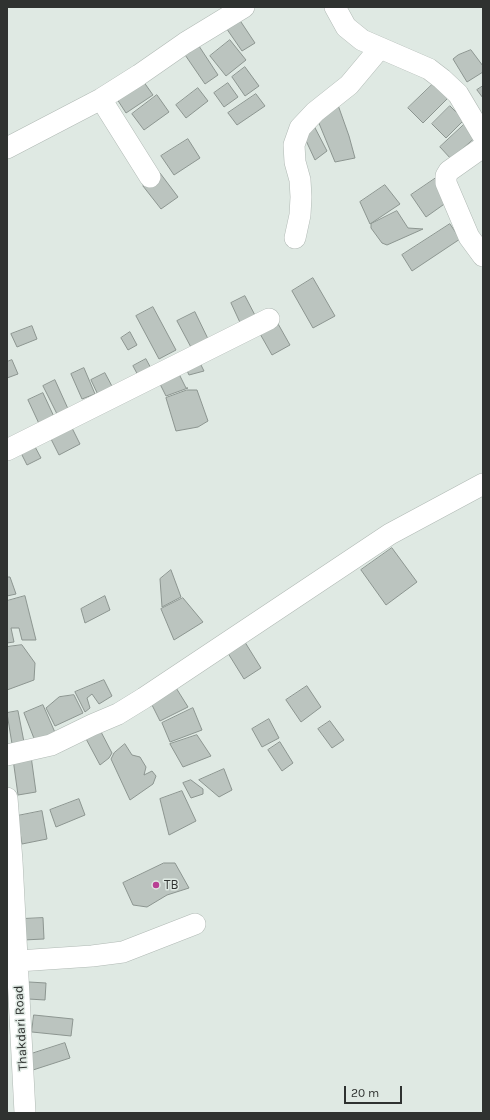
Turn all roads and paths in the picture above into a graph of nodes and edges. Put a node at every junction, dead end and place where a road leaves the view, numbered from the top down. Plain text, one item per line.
1 (244, 7) edge
2 (335, 7) edge
3 (380, 48) junction
4 (101, 99) junction
5 (483, 136) edge
6 (483, 147) edge
7 (7, 148) edge
8 (150, 177) dead end
9 (296, 238) dead end
10 (483, 256) edge
11 (269, 319) dead end
12 (7, 450) edge
13 (483, 484) edge
14 (7, 755) edge
15 (7, 798) edge
16 (195, 924) dead end
17 (18, 961) junction
18 (25, 1113) edge

1 - 4 street
2 - 3 street
3 - 5 street
3 - 9 street
4 - 7 street
4 - 8 street
6 - 10 street
11 - 12 street
13 - 14 street
15 - 17 street, Thakdari Road
16 - 17 street
17 - 18 street, Thakdari Road

